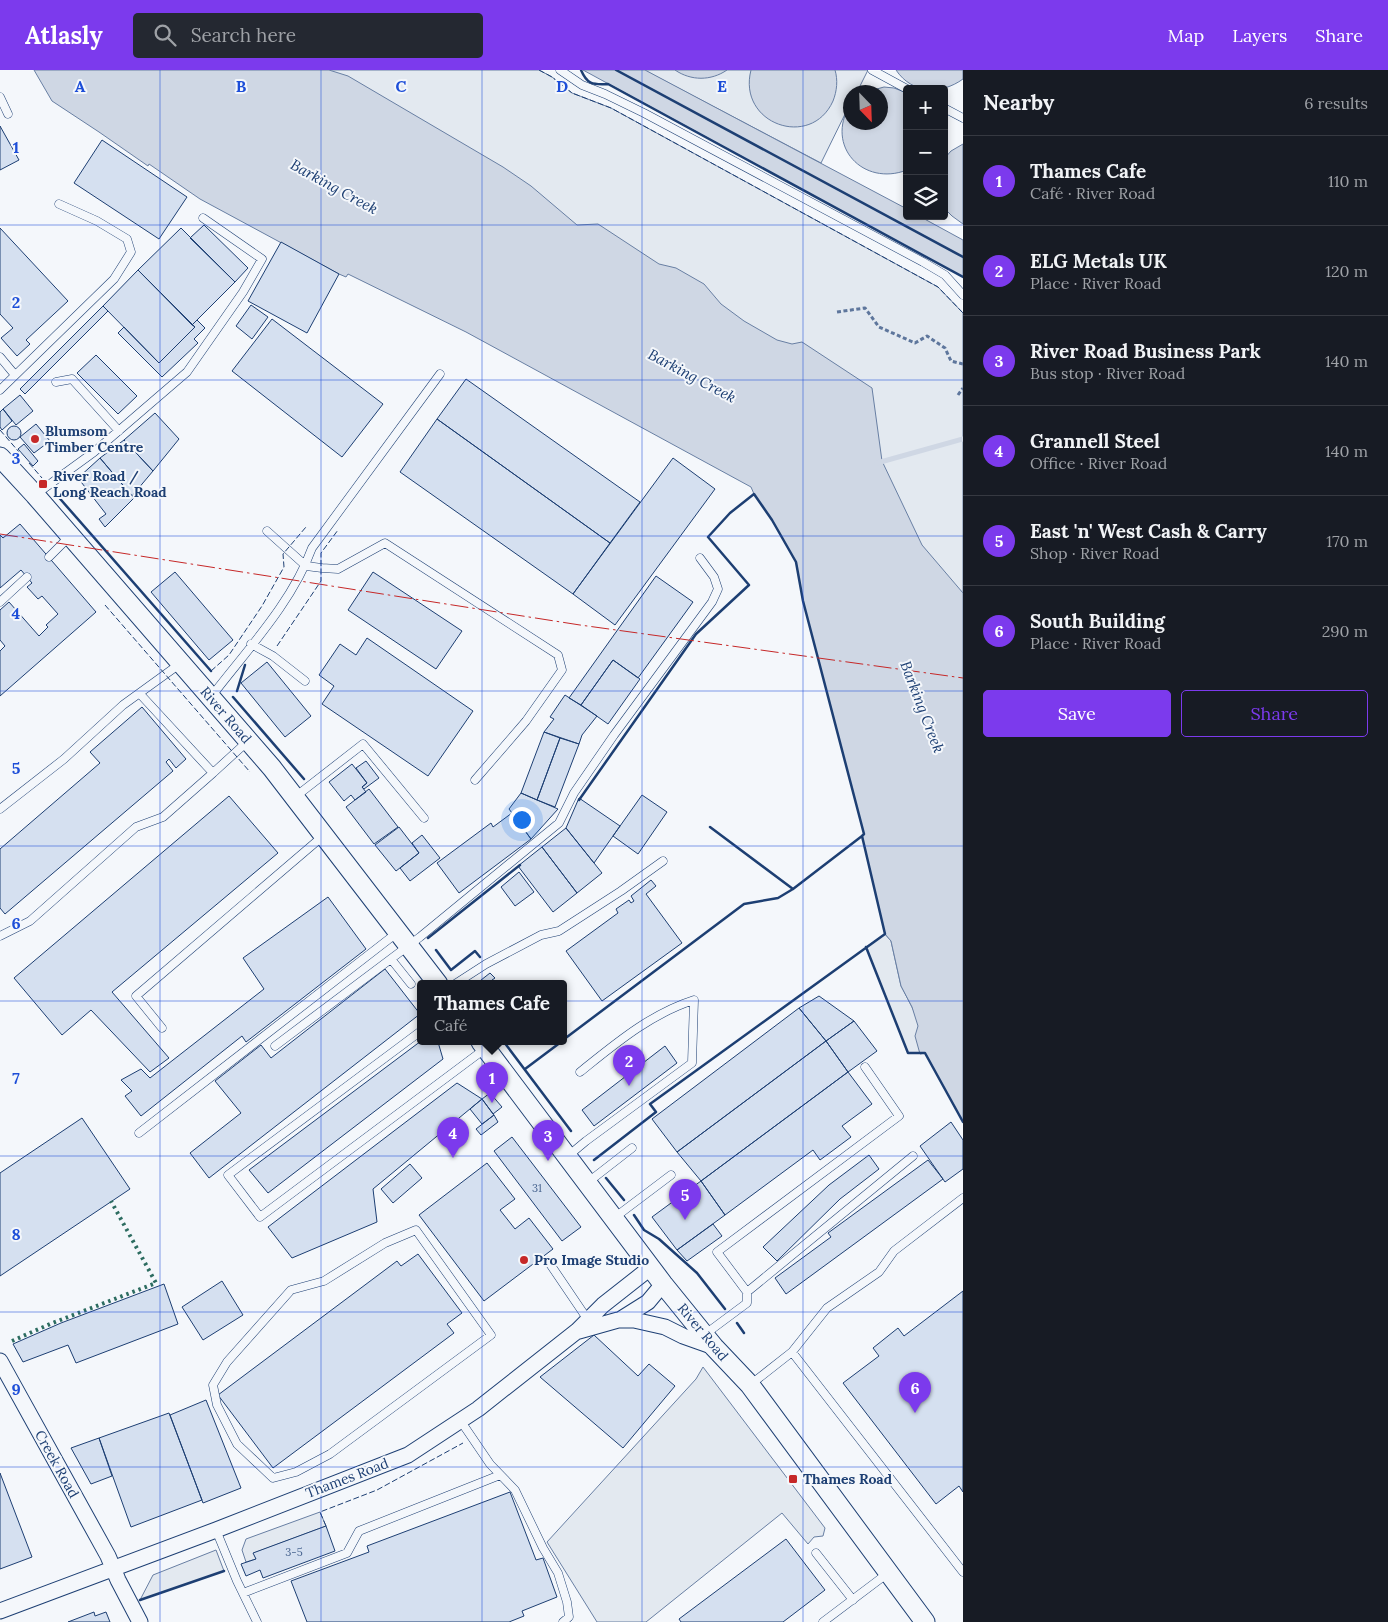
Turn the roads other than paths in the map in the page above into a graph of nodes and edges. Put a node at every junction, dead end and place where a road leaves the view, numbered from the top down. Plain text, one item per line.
1 (560, 70) edge
2 (872, 70) edge
3 (903, 87) edge
4 (0, 97) edge
5 (948, 110) edge
6 (8, 114) dead end
7 (963, 118) edge
8 (59, 204) dead end
9 (202, 218) dead end
10 (963, 295) edge
11 (0, 357) edge
12 (440, 374) dead end
13 (15, 375) junction
14 (56, 382) dead end
15 (0, 390) edge
16 (119, 431) junction
17 (0, 458) edge
18 (35, 495) junction
19 (266, 531) dead end
20 (71, 536) junction
21 (49, 558) dead end
22 (700, 558) dead end
23 (306, 566) junction
24 (27, 577) dead end
25 (0, 602) edge
26 (251, 644) junction
27 (181, 663) junction
28 (305, 681) dead end
29 (140, 694) junction
30 (211, 697) junction
31 (248, 741) junction
32 (213, 773) junction
33 (475, 780) dead end
34 (295, 796) junction
35 (0, 809) edge
36 (424, 818) dead end
37 (324, 835) junction
38 (662, 861) dead end
39 (0, 936) edge
40 (403, 939) junction
41 (391, 959) junction
42 (435, 980) edge
43 (460, 980) edge
44 (411, 984) dead end
45 (162, 1028) dead end
46 (417, 1034) edge
47 (483, 1045) edge
48 (275, 1046) dead end
49 (865, 1067) dead end
50 (580, 1072) dead end
51 (139, 1133) dead end
52 (632, 1148) dead end
53 (568, 1156) junction
54 (914, 1156) dead end
55 (671, 1175) dead end
56 (587, 1183) junction
57 (963, 1198) edge
58 (614, 1218) junction
59 (548, 1262) dead end
60 (650, 1268) junction
61 (663, 1284) junction
62 (747, 1292) junction
63 (618, 1320) junction
64 (583, 1326) junction
65 (491, 1335) joint
66 (709, 1341) junction
67 (792, 1352) junction
68 (0, 1361) edge
69 (750, 1386) junction
70 (460, 1420) junction
71 (500, 1475) junction
72 (216, 1530) junction
73 (816, 1552) dead end
74 (113, 1568) junction
75 (963, 1572) edge
76 (888, 1573) junction
77 (243, 1593) junction
78 (853, 1600) junction
79 (0, 1611) edge
80 (140, 1622) edge
81 (257, 1622) edge
82 (563, 1622) edge
83 (823, 1622) edge
84 (925, 1622) edge

1 - 10 lane
2 - 3 lane
4 - 6 lane
5 - 7 lane
8 - 13 lane
9 - 16 lane
11 - 13 lane
12 - 23 lane
13 - 15 lane
14 - 16 lane
16 - 18 lane
17 - 18 street, River Road
18 - 20 street, River Road
19 - 23 lane
20 - 21 lane
20 - 27 street, River Road
22 - 40 lane
23 - 26 lane
23 - 33 lane
24 - 25 lane
26 - 28 lane
26 - 30 lane
27 - 29 lane
27 - 30 street, River Road
29 - 32 lane
29 - 35 lane
30 - 31 street, River Road
31 - 32 lane
31 - 34 street, River Road
32 - 39 lane
34 - 36 lane
34 - 37 street, River Road
37 - 40 street, River Road
37 - 45 lane
38 - 43 lane
40 - 41 lane
40 - 42 street, River Road
40 - 51 lane
41 - 44 lane
41 - 48 lane
46 - 47 lane
47 - 53 street, River Road
49 - 62 lane
50 - 53 lane
52 - 56 lane
53 - 56 street, River Road
54 - 62 lane
55 - 58 lane
56 - 58 street, River Road
57 - 67 lane
58 - 60 street, River Road
59 - 64 lane
60 - 61 street, River Road
60 - 64 street, Thames Road
61 - 63 street
61 - 66 street, River Road
62 - 66 lane
63 - 64 street
63 - 66 street
64 - 70 street, Thames Road
65 - 65 lane
66 - 69 street, River Road
67 - 69 lane
67 - 75 lane
68 - 74 street, Creek Road
69 - 76 street, River Road
70 - 71 lane
70 - 72 street, Thames Road
71 - 77 lane
71 - 82 lane
72 - 74 street, Thames Road
72 - 77 lane
73 - 78 lane
74 - 79 street, Thames Road
74 - 80 street, Creek Road
76 - 78 lane
76 - 84 street, River Road
77 - 81 lane
78 - 83 lane

